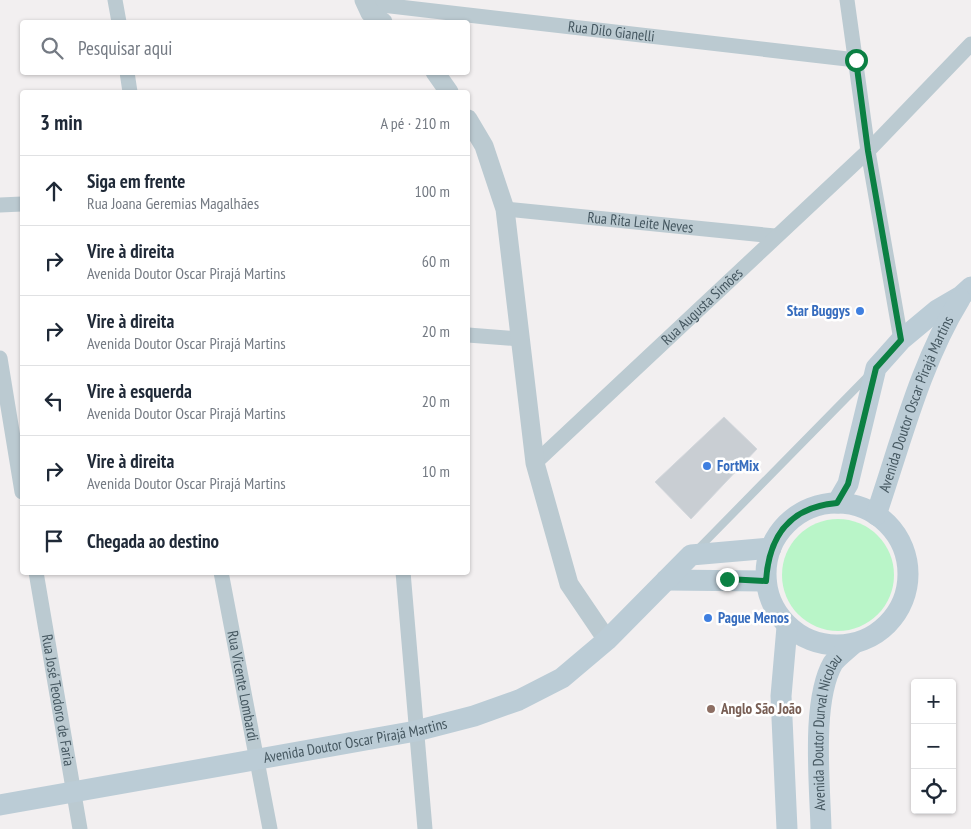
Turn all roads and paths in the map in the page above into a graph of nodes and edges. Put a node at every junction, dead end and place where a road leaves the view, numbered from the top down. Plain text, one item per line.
1 (115, 0) edge
2 (847, 0) edge
3 (364, 1) edge
4 (119, 20) edge
5 (381, 20) edge
6 (971, 44) edge
7 (856, 60) junction
8 (127, 75) edge
9 (437, 75) edge
10 (130, 90) edge
11 (448, 90) edge
12 (470, 122) edge
13 (868, 151) junction
14 (20, 204) edge
15 (0, 205) edge
16 (505, 209) junction
17 (775, 236) junction
18 (966, 292) edge
19 (470, 335) edge
20 (520, 338) junction
21 (901, 340) junction
22 (0, 358) edge
23 (876, 368) junction
24 (922, 379) junction
25 (535, 463) junction
26 (20, 480) edge
27 (837, 503) junction
28 (876, 514) junction
29 (771, 548) junction
30 (691, 555) junction
31 (37, 575) edge
32 (222, 575) edge
33 (403, 575) edge
34 (666, 580) junction
35 (766, 581) junction
36 (787, 626) junction
37 (607, 640) junction
38 (853, 644) junction
39 (416, 731) junction
40 (257, 759) junction
41 (73, 791) junction
42 (0, 805) edge
43 (80, 829) edge
44 (270, 829) edge
45 (425, 829) edge
46 (787, 829) edge
47 (820, 829) edge

1 - 4 street
2 - 7 street
3 - 5 street
3 - 7 street, Rua Dilo Gianelli
6 - 13 street, Rua Augusta Simões
7 - 13 street
8 - 10 street
9 - 11 street
12 - 16 street
13 - 17 street, Rua Augusta Simões
13 - 21 street
14 - 15 street
16 - 17 street, Rua Rita Leite Neves
16 - 20 street
17 - 25 street, Rua Augusta Simões
18 - 21 main road, Avenida Doutor Oscar Pirajá Martins
18 - 24 main road, Avenida Doutor Oscar Pirajá Martins
19 - 20 street
20 - 25 street
21 - 23 main road, Avenida Doutor Oscar Pirajá Martins
21 - 24 main road
22 - 26 street
23 - 27 main road, Avenida Doutor Oscar Pirajá Martins
23 - 30 lane
24 - 28 main road, Avenida Doutor Oscar Pirajá Martins
25 - 37 street
27 - 28 main road, Avenida Doutor Oscar Pirajá Martins
27 - 29 main road, Avenida Doutor Oscar Pirajá Martins
28 - 38 main road, Avenida Doutor Oscar Pirajá Martins
29 - 30 main road
29 - 35 main road, Avenida Doutor Oscar Pirajá Martins
30 - 34 main road, Avenida Doutor Oscar Pirajá Martins
31 - 41 street, Rua José Teodoro de Faria
32 - 40 street, Rua Vicente Lombardi
33 - 39 street
34 - 35 main road
34 - 37 main road, Avenida Doutor Oscar Pirajá Martins
35 - 36 main road, Avenida Doutor Oscar Pirajá Martins
36 - 38 main road, Avenida Doutor Oscar Pirajá Martins
36 - 46 main road
37 - 39 main road, Avenida Doutor Oscar Pirajá Martins
38 - 47 main road, Avenida Doutor Durval Nicolau
39 - 40 main road, Avenida Doutor Oscar Pirajá Martins
39 - 45 street
40 - 41 main road, Avenida Doutor Oscar Pirajá Martins
40 - 44 street, Rua Vicente Lombardi
41 - 42 main road, Avenida Doutor Oscar Pirajá Martins
41 - 43 street, Rua José Teodoro de Faria

